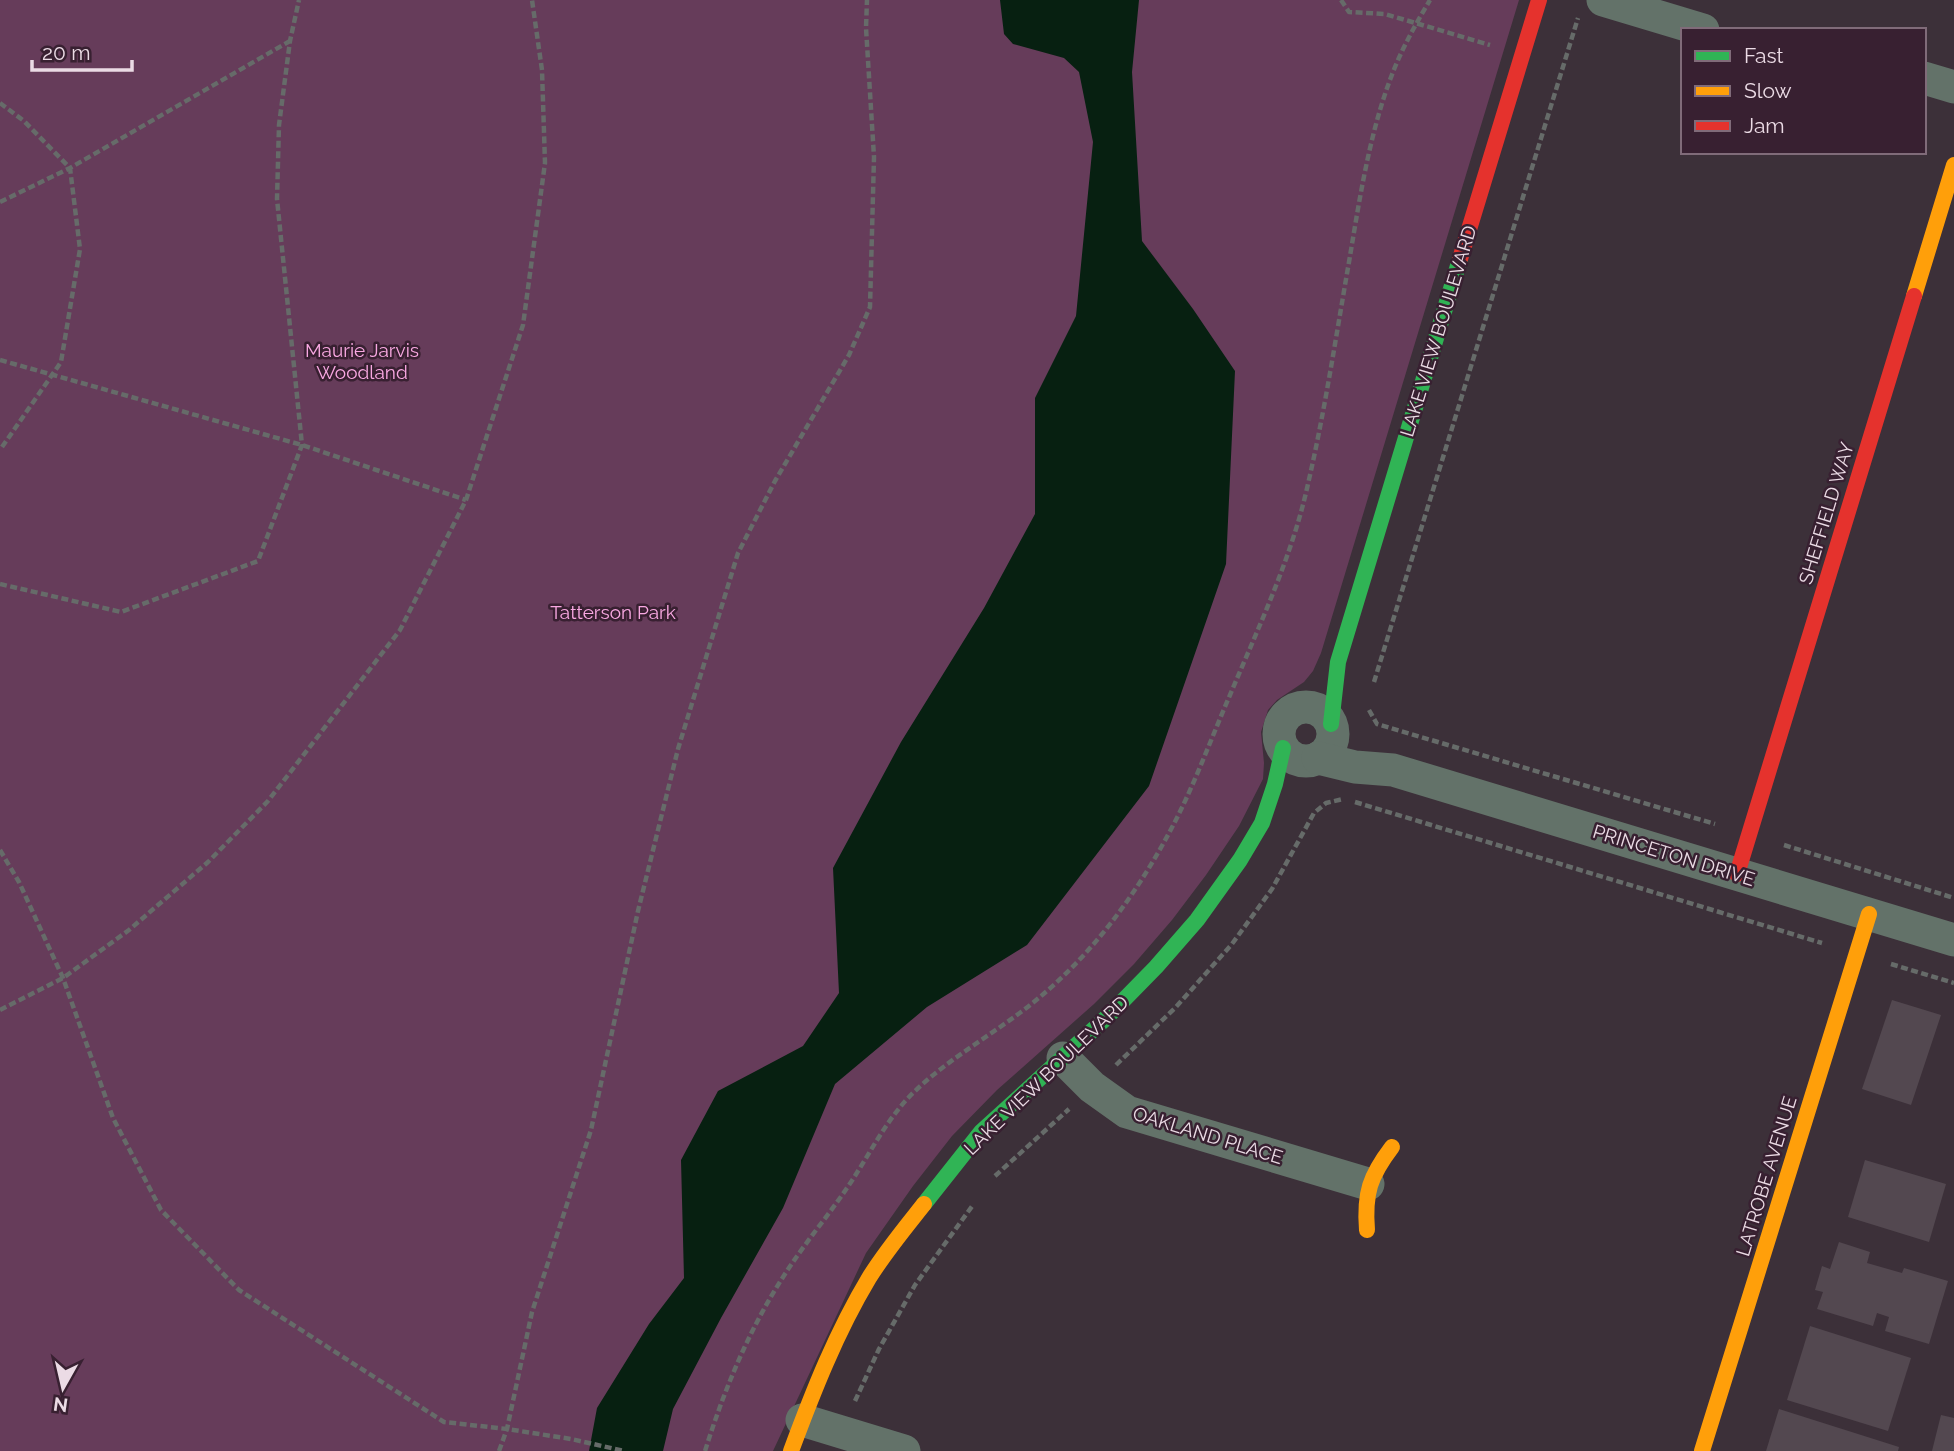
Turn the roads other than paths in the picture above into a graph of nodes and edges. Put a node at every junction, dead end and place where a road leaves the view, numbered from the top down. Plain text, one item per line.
1 (1539, 0) edge
2 (1592, 5) edge
3 (1694, 28) edge
4 (1926, 79) edge
5 (1954, 87) edge
6 (1954, 165) edge
7 (1338, 662) junction
8 (1302, 708) junction
9 (1324, 744) junction
10 (1283, 748) junction
11 (1262, 822) junction
12 (1737, 874) junction
13 (1869, 914) junction
14 (1954, 940) edge
15 (1063, 1058) junction
16 (1392, 1147) dead end
17 (1368, 1184) junction
18 (1367, 1230) dead end
19 (797, 1436) edge
20 (904, 1451) edge
21 (1702, 1451) edge

1 - 7 street, LAKE VIEW BOULEVARD
2 - 3 street
4 - 5 street
6 - 12 street, SHEFFIELD WAY
7 - 8 street, LAKE VIEW BOULEVARD
7 - 9 street, LAKE VIEW BOULEVARD
8 - 9 street
8 - 10 street
9 - 10 street
9 - 11 street, LAKE VIEW BOULEVARD
9 - 12 street, PRINCETON DRIVE
10 - 11 street, LAKE VIEW BOULEVARD
11 - 15 street, LAKE VIEW BOULEVARD
12 - 13 street, PRINCETON DRIVE
13 - 14 street, PRINCETON DRIVE
13 - 21 street, LATROBE AVENUE
15 - 17 street, OAKLAND PLACE
15 - 19 street, LAKE VIEW BOULEVARD
16 - 17 street
17 - 18 street
19 - 20 street

